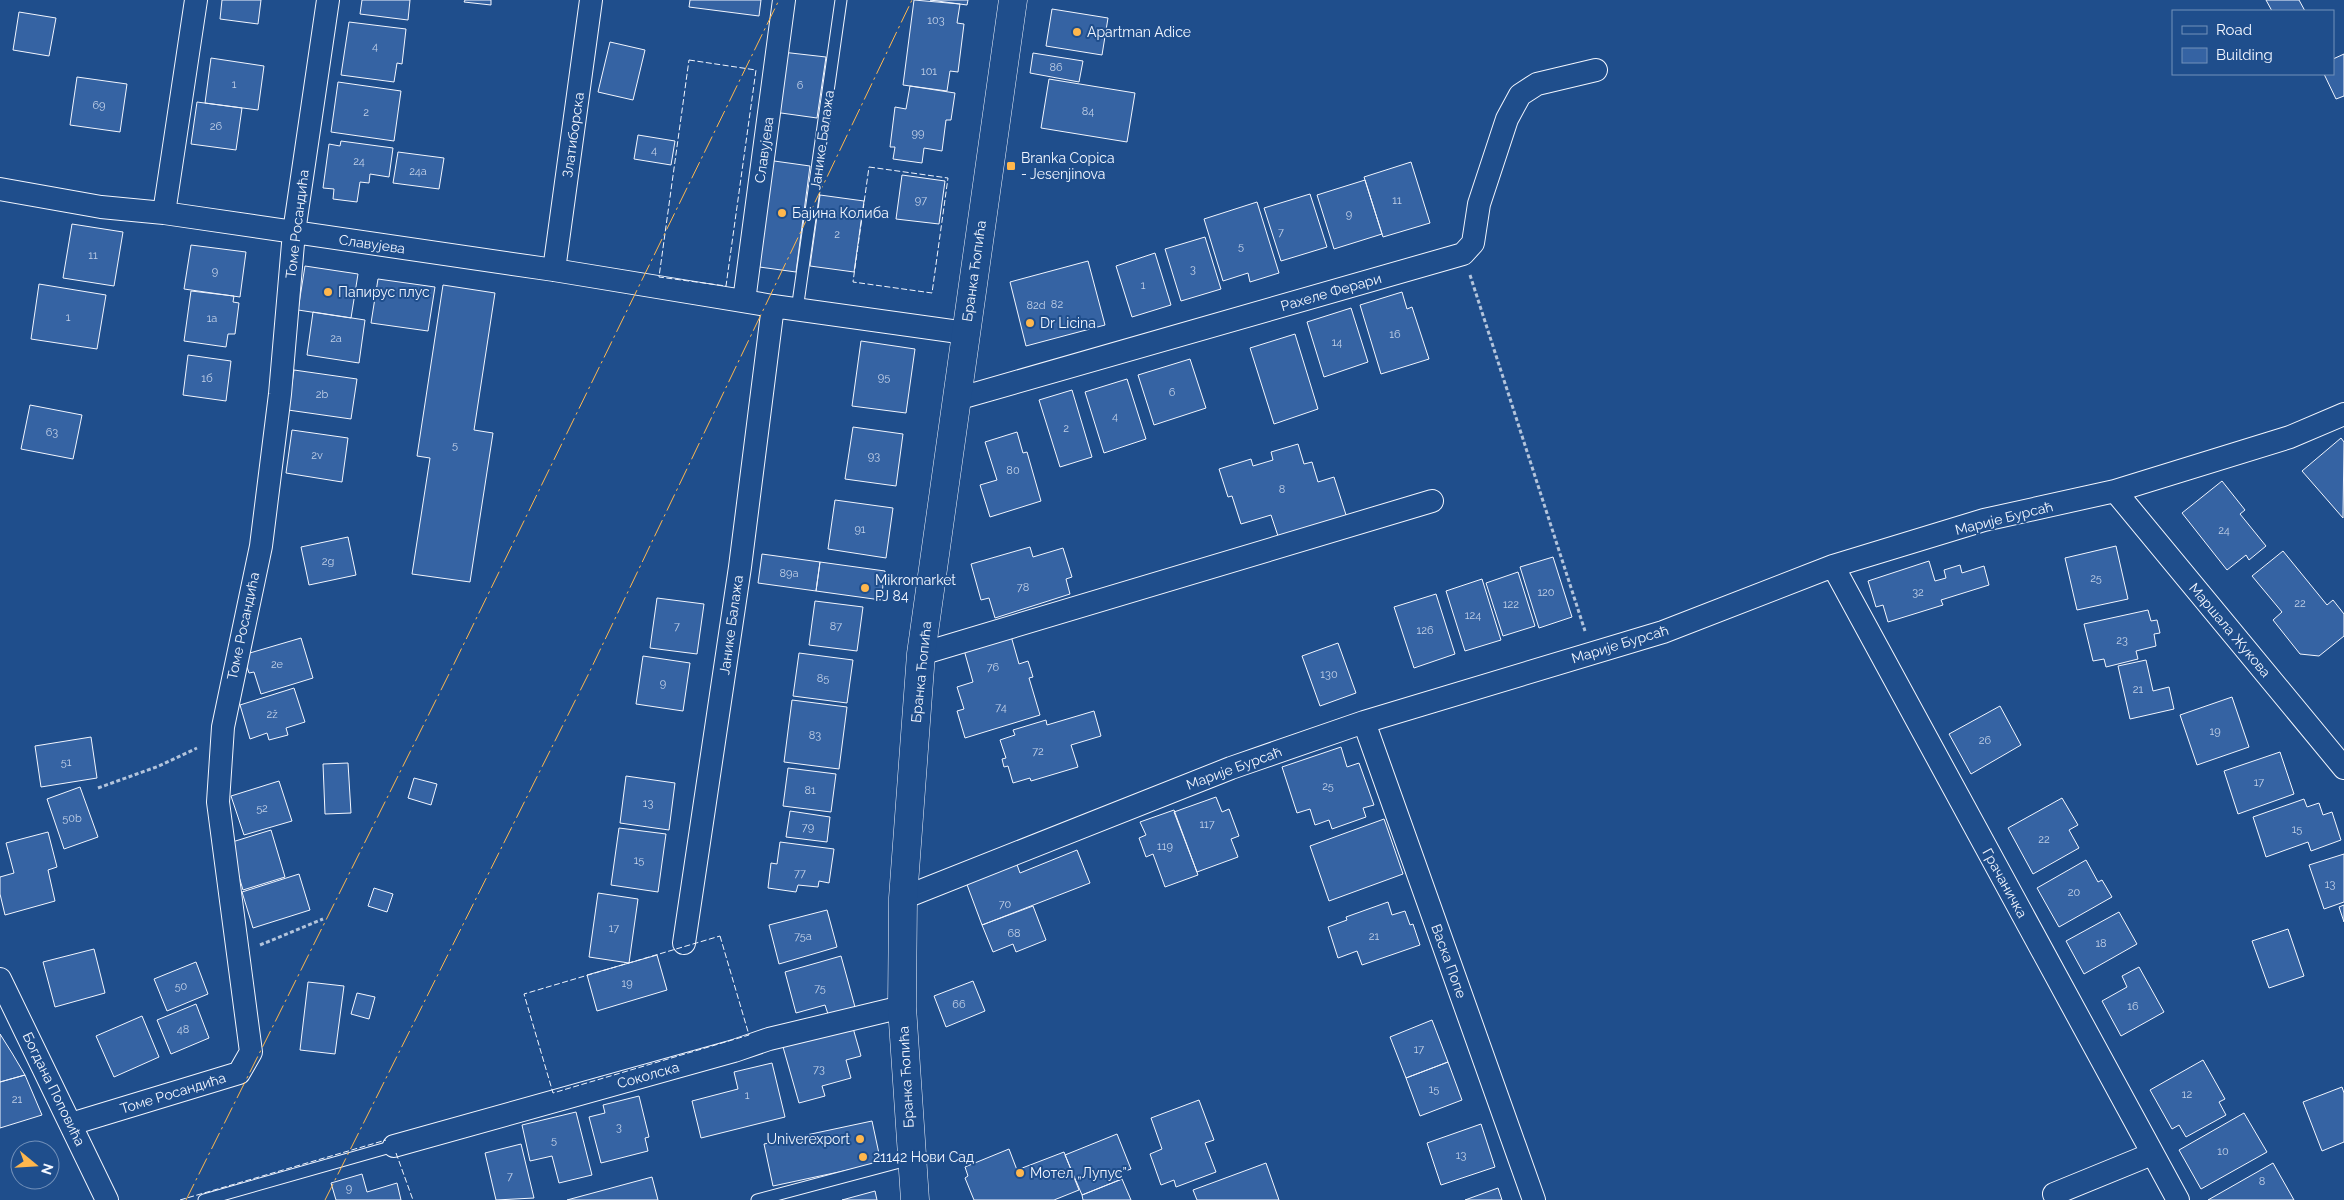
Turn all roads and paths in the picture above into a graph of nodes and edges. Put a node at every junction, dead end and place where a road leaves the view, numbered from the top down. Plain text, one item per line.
1 (196, 0) edge
2 (328, 0) edge
3 (591, 0) edge
4 (784, 0) edge
5 (841, 0) edge
6 (1013, 0) edge
7 (1596, 70) dead end
8 (0, 189) edge
9 (164, 213) junction
10 (294, 232) junction
11 (1463, 254) junction
12 (554, 270) junction
13 (744, 301) junction
14 (773, 306) junction
15 (798, 310) junction
16 (966, 332) junction
17 (958, 399) junction
18 (2344, 414) edge
19 (2116, 492) junction
20 (1432, 501) dead end
21 (1833, 566) junction
22 (1592, 653) junction
23 (921, 654) junction
24 (1364, 722) junction
25 (222, 727) junction
26 (2344, 768) edge
27 (98, 788) dead end
28 (903, 898) junction
29 (323, 919) dead end
30 (684, 943) dead end
31 (238, 954) junction
32 (0, 979) edge
33 (902, 1007) junction
34 (70, 1124) junction
35 (394, 1146) joint
36 (2152, 1154) junction
37 (911, 1159) junction
38 (2054, 1194) dead end
39 (107, 1200) edge
40 (204, 1200) edge
41 (757, 1200) edge
42 (915, 1200) edge
43 (1534, 1200) edge
44 (2178, 1200) edge

1 - 9 street
2 - 10 street, Томе Росандића
3 - 12 street, Златиборска
4 - 13 street, Славујева
5 - 15 lane, Јанике Балажа
6 - 16 street, Бранка Ћопића
7 - 11 street
8 - 9 street, Славујева
9 - 10 street, Славујева
10 - 12 street, Славујева
10 - 25 street, Томе Росандића
11 - 17 street, Рахеле Ферари
11 - 22 path
12 - 13 street, Славујева
13 - 14 street, Славујева
14 - 15 street, Славујева
14 - 30 street, Јанике Балажа
15 - 16 street, Славујева
16 - 17 street, Бранка Ћопића
17 - 23 street, Бранка Ћопића
18 - 19 street, Марије Бурсаћ
19 - 21 street, Марије Бурсаћ
19 - 26 street, Маршала Жукова
20 - 23 street
21 - 22 street, Марије Бурсаћ
21 - 36 street, Грачаничка
22 - 24 street, Марије Бурсаћ
23 - 28 street, Бранка Ћопића
24 - 28 street, Марије Бурсаћ
24 - 43 street, Васка Попе
25 - 27 path
25 - 31 street, Томе Росандића
28 - 33 street, Бранка Ћопића
29 - 31 path
31 - 34 street, Томе Росандића
32 - 34 street, Богдана Поповића
33 - 35 street, Соколска
33 - 37 street, Бранка Ћопића
34 - 39 street, Богдана Поповића
35 - 40 lane
36 - 38 street
36 - 44 street, Грачаничка
37 - 41 lane
37 - 42 street, Бранка Ћопића

